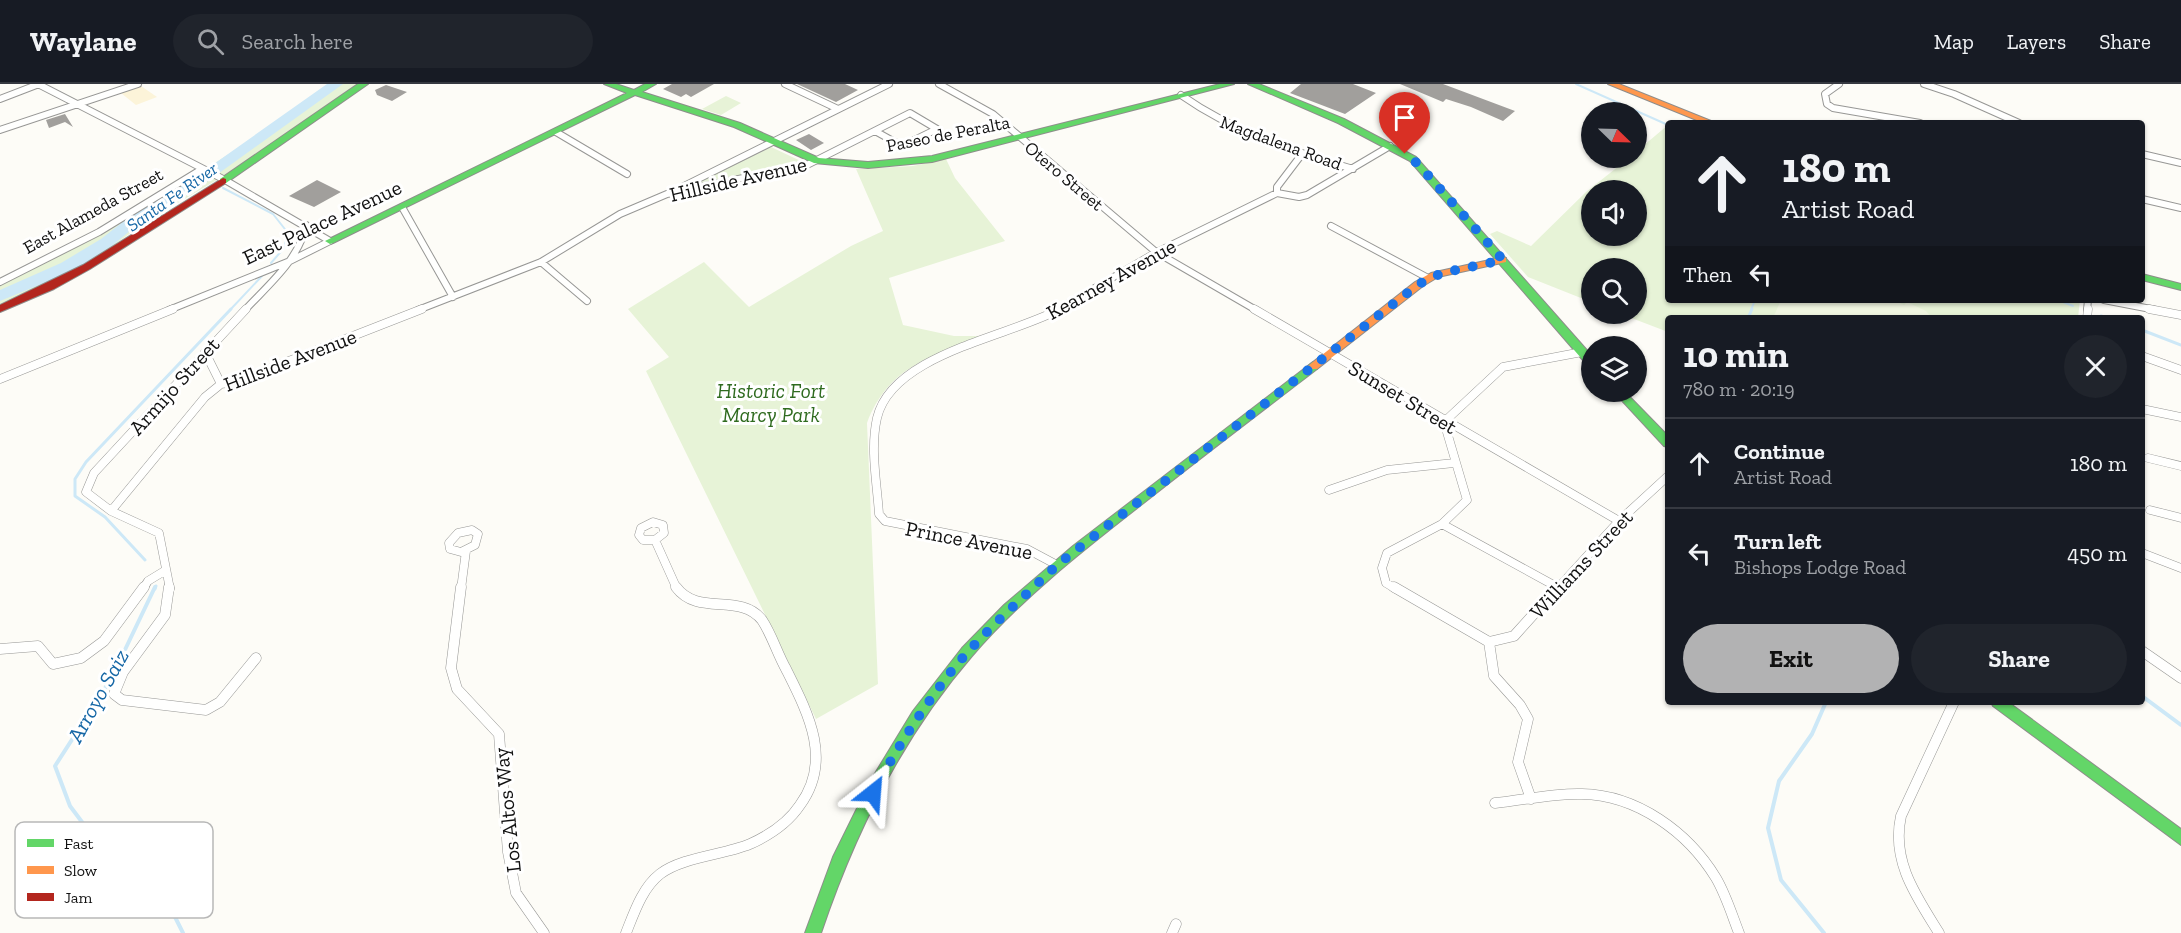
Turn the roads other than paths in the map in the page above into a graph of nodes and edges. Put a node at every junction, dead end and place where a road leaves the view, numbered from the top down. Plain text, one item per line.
1 (38, 84) edge
2 (138, 84) edge
3 (364, 84) edge
4 (608, 84) edge
5 (652, 84) edge
6 (785, 84) edge
7 (889, 84) edge
8 (939, 84) edge
9 (1230, 84) edge
10 (1252, 84) edge
11 (1612, 84) edge
12 (1839, 84) edge
13 (1924, 84) edge
14 (633, 93) junction
15 (1181, 95) junction
16 (0, 99) edge
17 (78, 105) junction
18 (838, 109) junction
19 (1704, 120) edge
20 (1906, 120) edge
21 (2012, 120) edge
22 (0, 130) edge
23 (875, 131) junction
24 (556, 132) junction
25 (1019, 138) junction
26 (775, 141) junction
27 (1390, 146) junction
28 (1302, 154) junction
29 (2145, 155) edge
30 (817, 161) junction
31 (2181, 163) edge
32 (1353, 169) junction
33 (204, 170) junction
34 (627, 174) dead end
35 (222, 179) junction
36 (1277, 193) junction
37 (667, 194) junction
38 (2145, 200) edge
39 (402, 207) junction
40 (2181, 208) edge
41 (306, 225) junction
42 (1331, 226) dead end
43 (330, 241) junction
44 (1156, 252) junction
45 (1503, 260) junction
46 (290, 261) junction
47 (541, 262) junction
48 (1428, 278) junction
49 (2145, 278) edge
50 (0, 282) edge
51 (2181, 287) edge
52 (453, 297) junction
53 (587, 302) dead end
54 (2119, 303) edge
55 (0, 309) edge
56 (2181, 315) edge
57 (1581, 351) edge
58 (205, 352) junction
59 (1581, 352) edge
60 (1329, 353) junction
61 (2145, 357) edge
62 (2181, 370) edge
63 (0, 379) edge
64 (900, 380) joint
65 (221, 384) junction
66 (1629, 402) edge
67 (2145, 410) edge
68 (2181, 417) edge
69 (1444, 422) junction
70 (1665, 440) edge
71 (2148, 458) dead end
72 (1455, 462) junction
73 (2181, 466) edge
74 (1665, 479) edge
75 (1329, 490) dead end
76 (2150, 510) dead end
77 (111, 511) junction
78 (2181, 518) edge
79 (1619, 521) junction
80 (1442, 524) junction
81 (655, 540) dead end
82 (466, 551) dead end
83 (2145, 554) edge
84 (1057, 565) junction
85 (2181, 568) edge
86 (166, 570) junction
87 (1559, 588) junction
88 (1489, 642) junction
89 (0, 649) edge
90 (2145, 653) edge
91 (256, 658) dead end
92 (2181, 678) edge
93 (1953, 705) edge
94 (2002, 705) edge
95 (1532, 799) junction
96 (1495, 803) dead end
97 (2181, 838) edge
98 (544, 933) edge
99 (626, 933) edge
100 (813, 933) edge
101 (1739, 933) edge
102 (1939, 933) edge

1 - 16 street
1 - 17 street
2 - 17 street
3 - 35 main road, East Alameda Street
4 - 14 main road, Paseo de Peralta
5 - 14 main road, East Palace Avenue
6 - 18 street
7 - 18 street
8 - 25 street, Otero Street
9 - 15 main road, Paseo de Peralta
10 - 27 main road
11 - 19 main road
12 - 20 street
13 - 21 street
14 - 24 main road, East Palace Avenue
14 - 26 main road, Paseo de Peralta
15 - 25 main road, Paseo de Peralta
15 - 28 street, Magdalena Road
17 - 22 street
17 - 33 street
18 - 26 street
23 - 23 street, Hillside Avenue
23 - 30 street, Hillside Avenue
24 - 34 street
24 - 39 main road, East Palace Avenue
25 - 30 main road, Paseo de Peralta
25 - 44 street, Otero Street
26 - 30 main road, Paseo de Peralta
26 - 37 street
27 - 32 street
27 - 45 main road
28 - 32 street, Magdalena Road
28 - 36 street
29 - 31 street
30 - 37 street, Hillside Avenue
32 - 36 street
33 - 35 street
33 - 50 street, East Alameda Street
35 - 41 street
35 - 55 main road, East Alameda Street
36 - 44 street, Kearney Avenue
37 - 47 street, Hillside Avenue
38 - 40 street
39 - 43 main road, East Palace Avenue
39 - 52 street
41 - 43 street
41 - 46 street
42 - 48 street
43 - 46 street, East Palace Avenue
44 - 60 street, Sunset Street
44 - 64 street, Kearney Avenue
45 - 48 main road
45 - 57 main road
46 - 58 street, Armijo Street
46 - 63 street, East Palace Avenue
47 - 52 street, Hillside Avenue
47 - 53 street
48 - 60 main road
49 - 51 main road
52 - 65 street, Hillside Avenue
54 - 56 street
58 - 65 street
58 - 77 street, Armijo Street
59 - 69 street
60 - 69 street, Sunset Street
60 - 84 main road
61 - 62 street
64 - 84 street, Prince Avenue
65 - 77 street, Hillside Avenue
66 - 70 main road
67 - 68 street
69 - 72 street
69 - 79 street, Sunset Street
71 - 73 street
72 - 75 street
72 - 80 street
74 - 79 street, Williams Street
76 - 78 street
77 - 86 street
79 - 87 street, Williams Street
80 - 87 street
80 - 88 street
81 - 99 street
82 - 98 street, Los Altos Way
83 - 85 street
84 - 100 main road
86 - 89 street
86 - 91 street
87 - 88 street, Williams Street
88 - 95 street
90 - 92 street
93 - 102 street
94 - 97 main road
95 - 96 street
95 - 101 street

